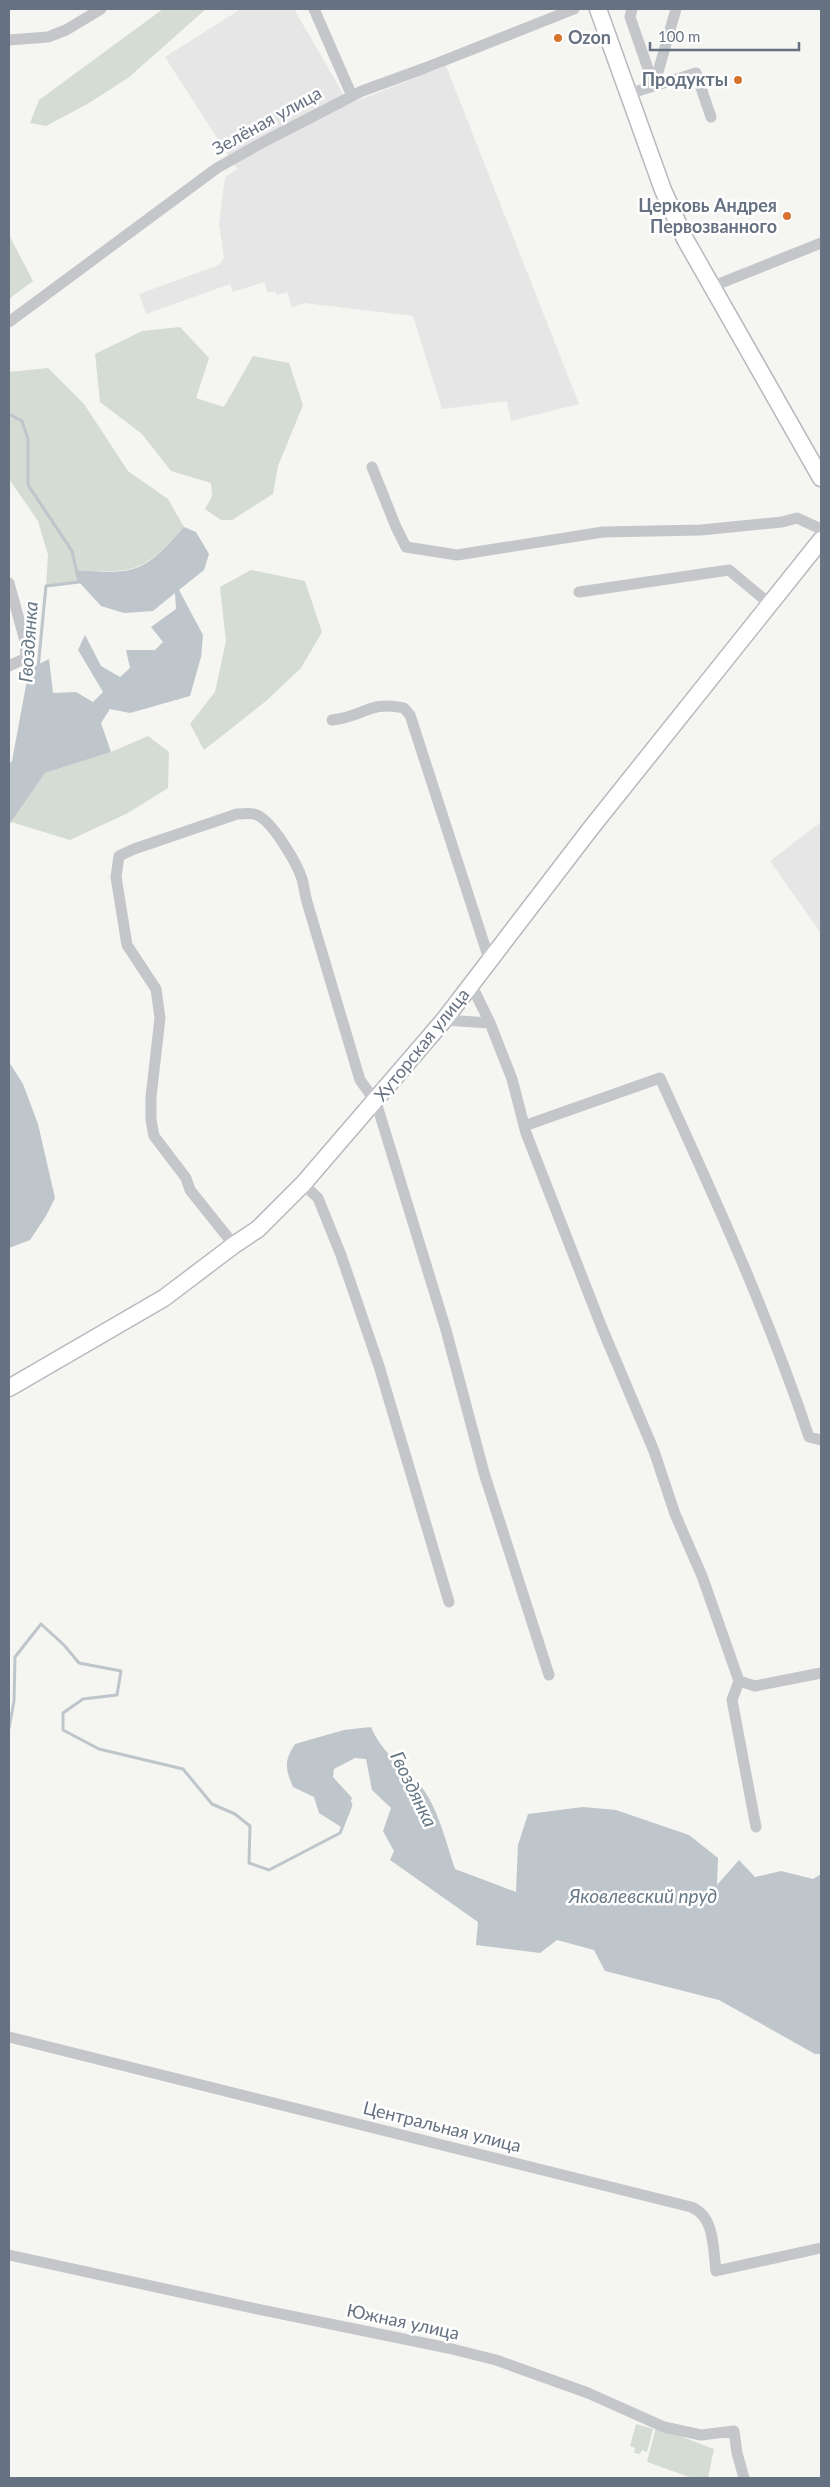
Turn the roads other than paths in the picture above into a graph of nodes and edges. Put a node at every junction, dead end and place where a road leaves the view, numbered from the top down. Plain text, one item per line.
1 (101, 9) edge
2 (314, 9) edge
3 (574, 9) edge
4 (598, 9) edge
5 (632, 9) edge
6 (676, 9) edge
7 (9, 40) edge
8 (654, 86) junction
9 (628, 94) junction
10 (352, 96) junction
11 (711, 117) dead end
12 (821, 243) edge
13 (712, 287) junction
14 (9, 322) edge
15 (372, 467) dead end
16 (821, 478) edge
17 (821, 529) edge
18 (821, 540) edge
19 (9, 583) edge
20 (580, 592) dead end
21 (770, 604) junction
22 (9, 666) edge
23 (332, 720) dead end
24 (489, 959) junction
25 (470, 984) junction
26 (444, 1020) junction
27 (490, 1023) junction
28 (376, 1102) junction
29 (524, 1126) junction
30 (303, 1184) junction
31 (234, 1245) junction
32 (9, 1388) edge
33 (821, 1440) edge
34 (449, 1602) dead end
35 (821, 1673) edge
36 (549, 1675) dead end
37 (739, 1681) junction
38 (756, 1827) dead end
39 (9, 2037) edge
40 (821, 2248) edge
41 (9, 2255) edge
42 (744, 2478) edge

1 - 7 street
2 - 10 street
3 - 10 street, Зелёная улица
4 - 9 main road
5 - 8 street
6 - 8 street
8 - 9 street
8 - 11 street
9 - 13 main road
10 - 14 street, Зелёная улица
12 - 13 street
13 - 16 main road
15 - 17 street
18 - 21 main road, Хуторская улица
19 - 22 street
20 - 21 street
21 - 24 main road, Хуторская улица
23 - 24 street
24 - 25 main road, Хуторская улица
25 - 26 main road, Хуторская улица
25 - 27 street
26 - 27 street
26 - 28 main road, Хуторская улица
27 - 29 street
28 - 30 main road, Хуторская улица
28 - 31 street
28 - 36 street
29 - 33 street
29 - 37 street
30 - 31 main road, Хуторская улица
30 - 34 street
31 - 32 main road, Хуторская улица
35 - 37 street
37 - 38 street
39 - 40 street, Центральная улица
41 - 42 street, Южная улица

